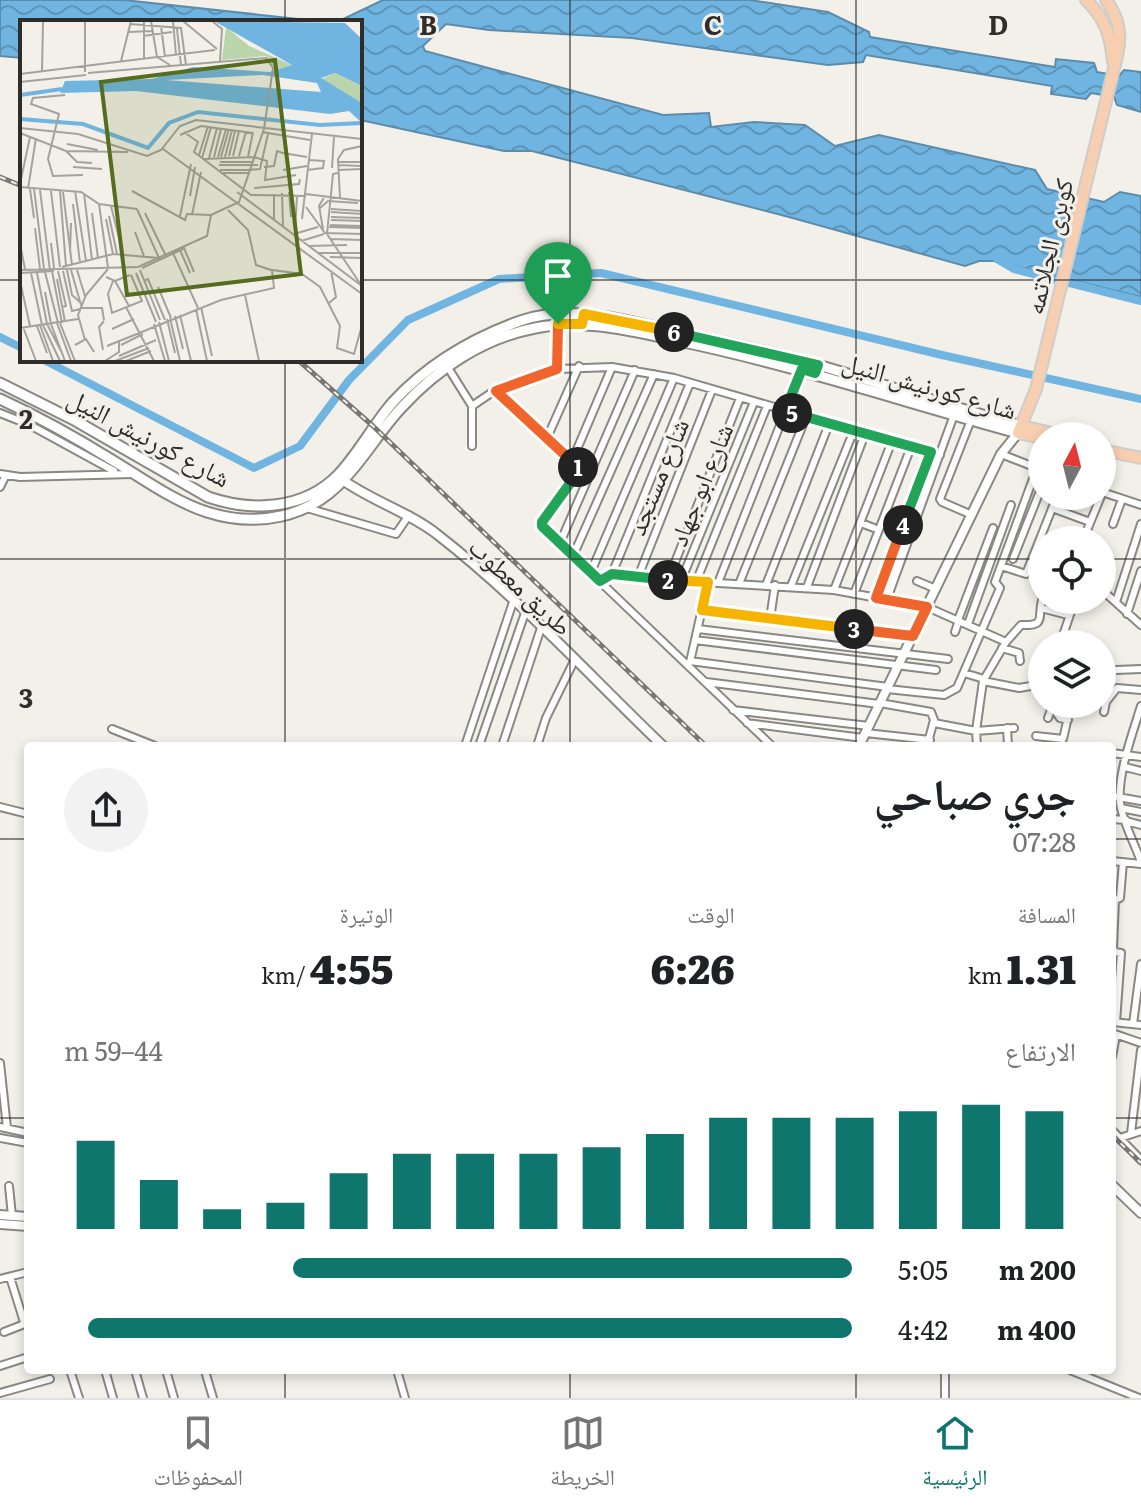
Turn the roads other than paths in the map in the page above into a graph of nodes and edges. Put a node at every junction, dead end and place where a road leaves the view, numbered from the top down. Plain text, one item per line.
1 (1086, 0) edge
2 (1106, 0) edge
3 (1112, 71) junction
4 (583, 319) junction
5 (558, 324) junction
6 (447, 366) junction
7 (579, 366) junction
8 (612, 367) junction
9 (557, 369) junction
10 (802, 369) junction
11 (817, 369) junction
12 (635, 370) junction
13 (654, 374) junction
14 (674, 378) junction
15 (0, 383) edge
16 (690, 383) junction
17 (712, 390) junction
18 (496, 391) junction
19 (740, 398) junction
20 (0, 399) edge
21 (918, 400) junction
22 (754, 402) junction
23 (397, 405) junction
24 (472, 406) junction
25 (767, 406) junction
26 (785, 411) junction
27 (0, 413) edge
28 (954, 415) junction
29 (806, 417) junction
30 (971, 420) junction
31 (829, 424) junction
32 (1020, 429) junction
33 (854, 430) junction
34 (1028, 430) edge
35 (1028, 432) edge
36 (865, 434) junction
37 (547, 438) junction
38 (892, 441) junction
39 (472, 446) dead end
40 (1116, 446) edge
41 (911, 447) junction
42 (1141, 451) edge
43 (931, 452) junction
44 (1116, 453) edge
45 (1001, 454) junction
46 (940, 455) junction
47 (1141, 458) edge
48 (572, 461) junction
49 (1028, 465) edge
50 (117, 473) junction
51 (3, 474) edge
52 (136, 474) junction
53 (340, 478) junction
54 (0, 487) edge
55 (1028, 497) edge
56 (1116, 497) edge
57 (1122, 499) junction
58 (1011, 505) dead end
59 (1141, 505) edge
60 (306, 508) junction
61 (1032, 510) edge
62 (1057, 510) edge
63 (1095, 510) edge
64 (409, 515) junction
65 (972, 515) junction
66 (1090, 522) junction
67 (861, 523) junction
68 (1113, 524) dead end
69 (1141, 524) edge
70 (1088, 526) edge
71 (874, 528) dead end
72 (993, 528) dead end
73 (560, 543) junction
74 (573, 556) junction
75 (1013, 559) dead end
76 (1001, 566) junction
77 (1028, 568) edge
78 (1141, 571) edge
79 (591, 572) junction
80 (612, 574) junction
81 (638, 577) junction
82 (668, 580) junction
83 (600, 581) junction
84 (681, 581) junction
85 (917, 581) dead end
86 (696, 582) junction
87 (708, 582) junction
88 (718, 583) junction
89 (739, 584) junction
90 (766, 585) junction
91 (775, 585) junction
92 (791, 586) junction
93 (807, 587) junction
94 (936, 589) junction
95 (834, 590) junction
96 (854, 594) junction
97 (1137, 595) edge
98 (876, 598) junction
99 (887, 599) junction
100 (513, 602) junction
101 (1116, 602) joint
102 (927, 607) junction
103 (702, 610) junction
104 (525, 613) junction
105 (1042, 614) edge
106 (1127, 614) junction
107 (1068, 615) edge
108 (770, 619) junction
109 (959, 620) junction
110 (968, 624) junction
111 (1141, 625) edge
112 (541, 628) junction
113 (698, 629) junction
114 (1064, 630) edge
115 (983, 631) junction
116 (955, 632) dead end
117 (913, 636) junction
118 (695, 640) junction
119 (1004, 645) junction
120 (904, 655) junction
121 (948, 659) dead end
122 (574, 661) junction
123 (1020, 661) dead end
124 (690, 663) junction
125 (898, 666) junction
126 (1141, 669) edge
127 (936, 670) dead end
128 (1116, 670) edge
129 (964, 673) junction
130 (984, 680) junction
131 (706, 682) junction
132 (1028, 686) edge
133 (887, 688) junction
134 (1116, 689) edge
135 (1141, 690) edge
136 (880, 703) junction
137 (1141, 706) edge
138 (733, 710) junction
139 (1140, 714) edge
140 (1060, 718) edge
141 (1068, 720) joint
142 (747, 723) junction
143 (934, 723) junction
144 (112, 729) dead end
145 (976, 731) junction
146 (864, 736) edge
147 (1036, 736) dead end
148 (1131, 739) junction
149 (1141, 741) edge
150 (145, 742) edge
151 (466, 742) edge
152 (480, 742) edge
153 (503, 742) edge
154 (538, 742) edge
155 (659, 742) edge
156 (768, 742) edge
157 (919, 742) edge
158 (928, 742) edge
159 (977, 742) edge
160 (1008, 742) edge
161 (1116, 753) edge
162 (1127, 754) junction
163 (1141, 757) edge
164 (1125, 767) junction
165 (1141, 771) edge
166 (1116, 797) edge
167 (1141, 801) edge
168 (0, 807) edge
169 (1121, 808) junction
170 (1141, 812) edge
171 (24, 813) edge
172 (1116, 819) edge
173 (1126, 820) junction
174 (1141, 825) edge
175 (1131, 834) junction
176 (1141, 837) edge
177 (1116, 861) edge
178 (1123, 862) junction
179 (1141, 863) edge
180 (1116, 899) edge
181 (1116, 952) edge
182 (1141, 964) edge
183 (1116, 1002) edge
184 (1116, 1022) edge
185 (1137, 1024) edge
186 (1116, 1035) edge
187 (1141, 1043) edge
188 (1141, 1050) edge
189 (0, 1063) edge
190 (4, 1127) edge
191 (1141, 1131) edge
192 (24, 1132) edge
193 (1131, 1133) junction
194 (1116, 1134) edge
195 (0, 1138) edge
196 (1120, 1138) junction
197 (24, 1142) edge
198 (1141, 1160) edge
199 (9, 1186) dead end
200 (1116, 1189) edge
201 (0, 1208) edge
202 (1141, 1213) edge
203 (0, 1215) edge
204 (12, 1216) junction
205 (24, 1217) edge
206 (0, 1224) edge
207 (24, 1226) edge
208 (24, 1273) edge
209 (10, 1277) junction
210 (0, 1279) edge
211 (4, 1332) dead end
212 (24, 1358) edge
213 (0, 1366) edge
214 (71, 1374) edge
215 (106, 1374) edge
216 (136, 1374) edge
217 (167, 1374) edge
218 (206, 1374) edge
219 (398, 1374) edge
220 (945, 1374) edge
221 (1080, 1374) edge
222 (50, 1379) dead end
223 (0, 1393) edge
224 (79, 1398) edge
225 (113, 1398) edge
226 (143, 1398) edge
227 (174, 1398) edge
228 (213, 1398) edge
229 (405, 1398) edge
230 (945, 1398) edge
231 (1139, 1398) edge

1 - 3 main road
2 - 3 main road, كوبرى الجلاتمه
3 - 32 main road, كوبرى الجلاتمه
4 - 5 main road, شارع كورنيش النيل
4 - 10 main road, شارع كورنيش النيل
4 - 11 main road, شارع كورنيش النيل
4 - 23 main road, شارع كورنيش النيل
5 - 6 main road, شارع كورنيش النيل
5 - 9 street
6 - 23 main road, شارع كورنيش النيل
6 - 24 street
7 - 8 street
7 - 9 street
7 - 37 street
8 - 12 street
8 - 48 street
9 - 18 street
10 - 11 main road, شارع كورنيش النيل
10 - 26 street
11 - 21 main road, شارع كورنيش النيل
12 - 13 street
12 - 73 street
13 - 14 street
13 - 74 street
14 - 16 street
14 - 79 street
15 - 53 main road, شارع كورنيش النيل
16 - 17 street
16 - 80 street
17 - 19 street
17 - 81 street, شارع مستجد
18 - 24 street
18 - 37 street
19 - 22 street
19 - 82 street
20 - 52 main road, شارع كورنيش النيل
21 - 28 main road, شارع كورنيش النيل
21 - 32 main road, شارع كورنيش النيل
22 - 25 street
22 - 84 street, شارع ابو جهاد
23 - 53 main road, شارع كورنيش النيل
24 - 39 street
25 - 26 street
25 - 86 street
26 - 29 street
26 - 88 street
27 - 50 street
28 - 30 main road, شارع كورنيش النيل
28 - 46 street
29 - 31 street
29 - 89 street
30 - 32 main road, شارع كورنيش النيل
30 - 65 street
31 - 33 street
31 - 90 street
32 - 34 main road, شارع كورنيش النيل
32 - 35 main road, شارع كورنيش النيل
32 - 45 street
33 - 36 street
33 - 92 street
36 - 38 street
36 - 93 street
37 - 48 street
38 - 41 street
38 - 67 street
40 - 42 main road
41 - 43 street
41 - 96 street
43 - 46 street
43 - 98 street
44 - 47 main road
45 - 49 street
45 - 65 street
46 - 99 street
48 - 73 street
50 - 51 street
50 - 52 street
51 - 54 street
52 - 60 main road, شارع كورنيش النيل
53 - 60 main road, شارع كورنيش النيل
53 - 64 street, طريق معطوب
55 - 76 street
56 - 57 street
57 - 59 street
57 - 68 street
58 - 110 street
60 - 64 street
61 - 75 street
62 - 66 street
63 - 66 street
64 - 100 street, طريق معطوب
65 - 94 street
66 - 70 street
67 - 71 street
67 - 95 street
69 - 101 street
72 - 109 street
73 - 74 street
74 - 79 street
76 - 77 street
76 - 115 street
78 - 97 street
79 - 83 street
80 - 81 street
80 - 83 street
81 - 82 street
82 - 84 street
83 - 124 street
84 - 86 street
85 - 94 street
86 - 87 street
87 - 88 street
87 - 103 street
88 - 89 street
89 - 90 street
90 - 91 street
91 - 92 street
91 - 108 street
92 - 93 street
93 - 95 street
94 - 102 street
95 - 96 street
96 - 98 street
97 - 106 street
98 - 99 street
99 - 102 street
100 - 104 street, طريق معطوب
100 - 151 street
101 - 106 street
102 - 109 street
102 - 117 street
103 - 108 street
103 - 113 street
104 - 112 street, طريق معطوب
104 - 152 street
105 - 119 street
106 - 111 street
107 - 114 street
108 - 117 street
109 - 110 street
109 - 116 street
110 - 115 street
112 - 122 street, طريق معطوب
112 - 153 street
113 - 118 street
113 - 120 street
115 - 119 street
115 - 129 street
117 - 120 street
118 - 124 street
118 - 125 street
119 - 123 street
119 - 130 street
120 - 121 street
120 - 125 street
122 - 154 street
122 - 155 street, طريق معطوب
124 - 131 street
124 - 133 street
125 - 127 street
125 - 133 street
126 - 128 street
129 - 130 street
129 - 133 street
130 - 132 street
130 - 145 street
131 - 136 street
131 - 138 street
133 - 136 street
134 - 135 street
136 - 143 street
136 - 146 street
137 - 139 street
138 - 142 street
138 - 146 street
139 - 148 street
140 - 141 street
141 - 147 street
142 - 146 street
142 - 156 street
143 - 145 street
143 - 158 street
144 - 150 street
145 - 159 street
145 - 160 street
146 - 157 street
148 - 149 street
148 - 162 street
161 - 162 street
162 - 163 street
162 - 164 street
164 - 165 street
164 - 166 street
166 - 167 street
166 - 169 street
168 - 171 street
169 - 170 street
169 - 173 street
172 - 173 street
173 - 174 street
173 - 175 street
175 - 176 street
175 - 179 street
177 - 178 street
178 - 179 street
178 - 180 street
181 - 183 street
182 - 185 street
184 - 185 street
186 - 187 street
188 - 193 street
189 - 190 street
190 - 192 street
191 - 193 street
193 - 196 street
194 - 196 street
195 - 197 street
196 - 198 street
199 - 204 street
200 - 202 street
201 - 203 street
203 - 204 street
204 - 205 street
206 - 207 street
208 - 209 street
209 - 210 street
209 - 211 street
212 - 213 street
214 - 224 street
215 - 225 street
216 - 226 street
217 - 227 street
218 - 228 street
219 - 229 street
220 - 230 street
221 - 231 street
222 - 223 street

